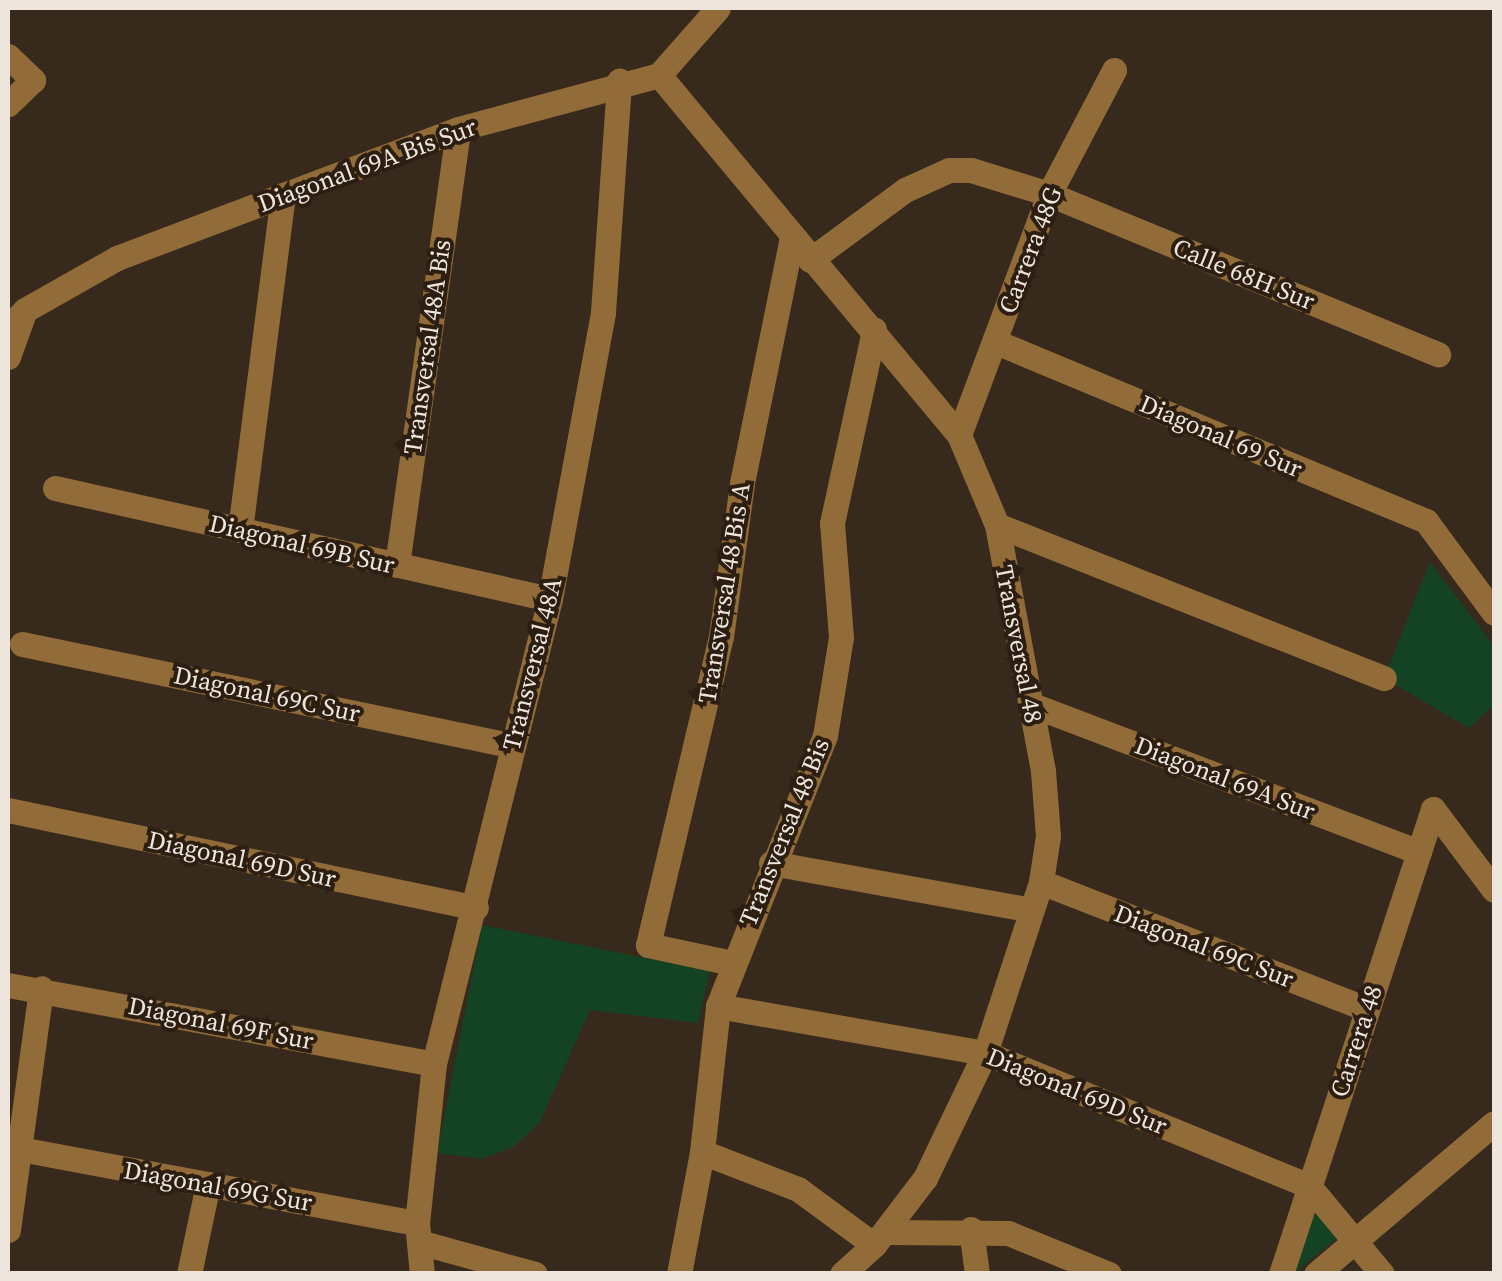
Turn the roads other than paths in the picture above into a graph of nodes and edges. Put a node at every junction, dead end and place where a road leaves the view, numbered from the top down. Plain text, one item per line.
1 (718, 8) edge
2 (8, 56) edge
3 (1114, 70) dead end
4 (659, 74) junction
5 (619, 81) junction
6 (8, 104) edge
7 (458, 129) junction
8 (1049, 194) junction
9 (283, 195) junction
10 (792, 238) junction
11 (810, 260) junction
12 (13, 310) edge
13 (874, 330) junction
14 (996, 342) junction
15 (1438, 354) dead end
16 (8, 357) edge
17 (958, 435) junction
18 (55, 488) dead end
19 (997, 525) junction
20 (240, 530) junction
21 (397, 565) junction
22 (550, 600) junction
23 (1494, 613) edge
24 (22, 644) dead end
25 (1384, 678) dead end
26 (1032, 706) junction
27 (511, 745) junction
28 (8, 810) edge
29 (1419, 852) junction
30 (770, 864) junction
31 (1041, 882) junction
32 (1494, 890) edge
33 (476, 908) junction
34 (1027, 909) junction
35 (732, 963) junction
36 (8, 985) edge
37 (41, 988) junction
38 (718, 1006) junction
39 (1367, 1009) junction
40 (985, 1053) junction
41 (434, 1064) junction
42 (1494, 1123) edge
43 (20, 1149) junction
44 (702, 1152) junction
45 (208, 1184) junction
46 (1309, 1186) junction
47 (972, 1229) junction
48 (8, 1230) edge
49 (418, 1232) junction
50 (879, 1238) junction
51 (1357, 1238) junction
52 (189, 1274) edge
53 (422, 1274) edge
54 (534, 1274) edge
55 (679, 1274) edge
56 (842, 1274) edge
57 (977, 1274) edge
58 (1109, 1274) edge
59 (1281, 1274) edge
60 (1316, 1274) edge
61 (1382, 1274) edge

1 - 4 street
2 - 6 street
3 - 8 street, Carrera 48G
4 - 5 street, Diagonal 69A Bis Sur
4 - 10 street, Transversal 48
5 - 7 street, Diagonal 69A Bis Sur
5 - 22 street, Transversal 48A
7 - 9 street, Diagonal 69A Bis Sur
7 - 21 street, Transversal 48A Bis
8 - 11 street, Calle 68H Sur
8 - 14 street, Carrera 48G
8 - 15 street, Calle 68H Sur
9 - 12 street, Diagonal 69A Bis Sur
9 - 20 street
10 - 11 street, Transversal 48
10 - 35 street, Transversal 48 Bis A
11 - 13 street, Transversal 48
12 - 16 street
13 - 17 street, Transversal 48
13 - 30 street, Transversal 48 Bis
14 - 17 street, Carrera 48G
14 - 23 street, Diagonal 69 Sur
17 - 19 street, Transversal 48
18 - 20 street, Diagonal 69B Sur
19 - 25 street
19 - 26 street, Transversal 48
20 - 21 street, Diagonal 69B Sur
21 - 22 street, Diagonal 69B Sur
22 - 27 street, Transversal 48A
24 - 27 street, Diagonal 69C Sur
26 - 29 street, Diagonal 69A Sur
26 - 31 street, Transversal 48
27 - 33 street, Transversal 48A
28 - 33 street, Diagonal 69D Sur
29 - 32 street, Carrera 48
29 - 39 street, Carrera 48
30 - 34 street
30 - 35 street, Transversal 48 Bis
31 - 34 street, Transversal 48
31 - 39 street, Diagonal 69C Sur
33 - 41 street, Transversal 48A
34 - 40 street, Transversal 48
35 - 38 street, Transversal 48 Bis
36 - 37 street, Diagonal 69F Sur
37 - 41 street, Diagonal 69F Sur
37 - 43 street
38 - 40 street, Diagonal 69D Sur
38 - 44 street, Transversal 48 Bis
39 - 46 street, Carrera 48
40 - 46 street, Diagonal 69D Sur
40 - 50 street, Transversal 48
41 - 49 street, Transversal 48A
42 - 51 street
43 - 45 street, Diagonal 69G Sur
43 - 48 street
44 - 50 street
44 - 55 street, Transversal 48 Bis
45 - 49 street, Diagonal 69G Sur
45 - 52 street
46 - 51 street
46 - 59 street, Carrera 48
47 - 50 street
47 - 57 street
47 - 58 street
49 - 53 street, Transversal 48A
49 - 54 street, Diagonal 69G Sur
50 - 56 street, Transversal 48
51 - 60 street
51 - 61 street

